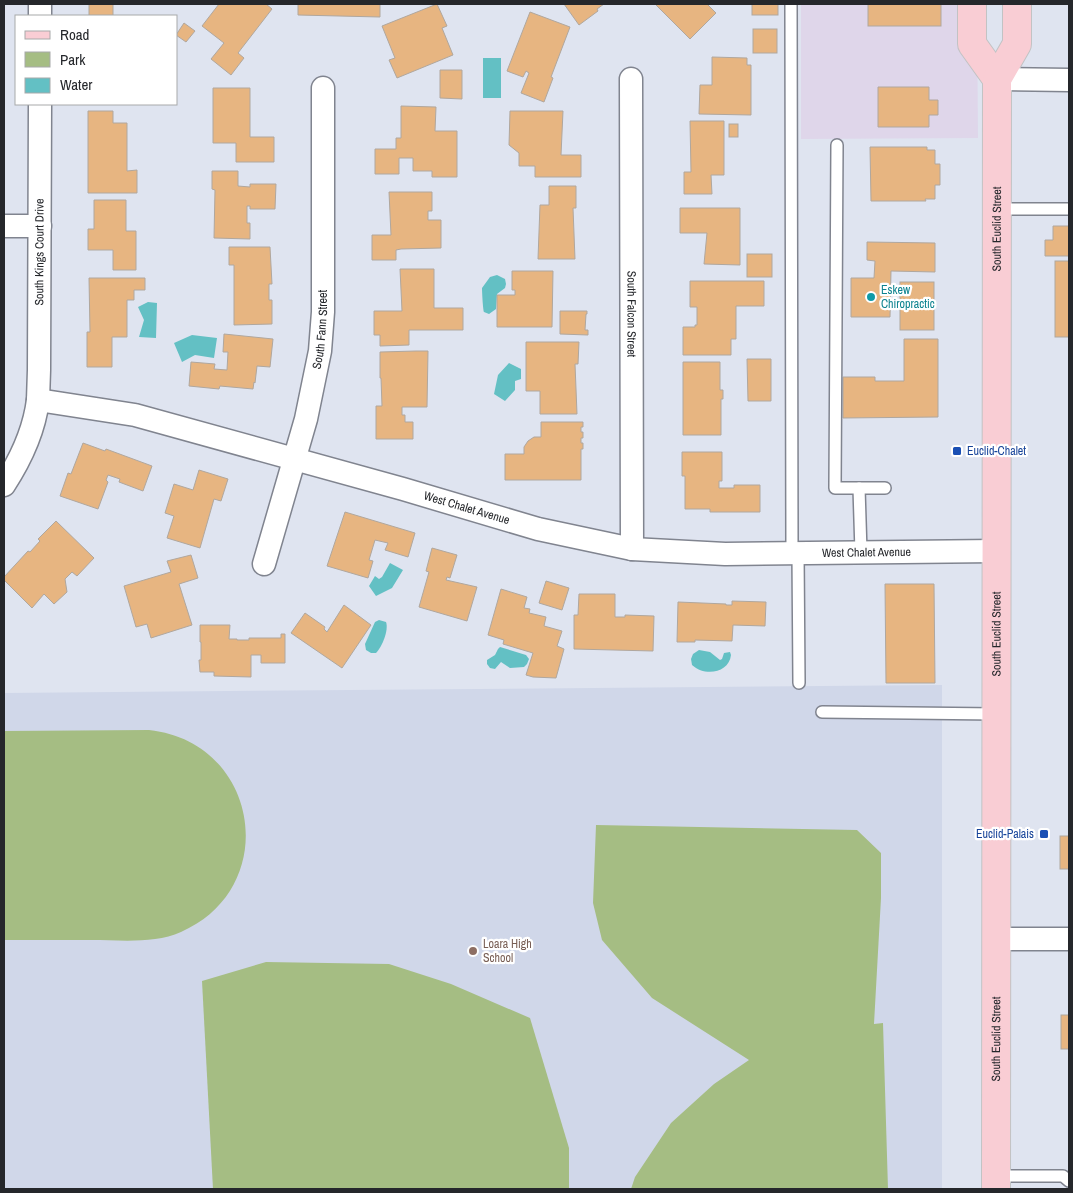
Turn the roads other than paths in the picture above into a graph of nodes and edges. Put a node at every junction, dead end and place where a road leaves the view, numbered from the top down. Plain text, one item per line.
1 (791, 4) edge
2 (972, 4) edge
3 (1017, 4) edge
4 (631, 79) dead end
5 (997, 79) junction
6 (1069, 80) edge
7 (323, 88) dead end
8 (40, 105) edge
9 (837, 145) dead end
10 (996, 209) junction
11 (1069, 209) edge
12 (4, 226) edge
13 (40, 226) junction
14 (38, 400) junction
15 (294, 460) junction
16 (4, 485) edge
17 (859, 488) junction
18 (885, 488) dead end
19 (632, 549) junction
20 (996, 551) junction
21 (861, 552) junction
22 (795, 553) junction
23 (264, 564) dead end
24 (799, 683) dead end
25 (822, 712) dead end
26 (996, 714) junction
27 (996, 939) junction
28 (1069, 939) edge
29 (1069, 1181) edge
30 (996, 1183) edge

1 - 22 lane
2 - 5 main road
3 - 5 main road, South Euclid Street
4 - 19 street, South Falcon Street
5 - 6 street
5 - 10 main road, South Euclid Street
7 - 15 street, South Fann Street
8 - 13 street, South Kings Court Drive
9 - 17 lane
10 - 11 lane
10 - 20 main road, South Euclid Street
12 - 13 street
13 - 14 street, South Kings Court Drive
14 - 15 street, West Chalet Avenue
14 - 16 street
15 - 19 street, West Chalet Avenue
15 - 23 street, South Fann Street
17 - 18 lane
17 - 21 lane
19 - 22 street, West Chalet Avenue
20 - 21 street, West Chalet Avenue
20 - 26 main road, South Euclid Street
21 - 22 street, West Chalet Avenue
22 - 24 lane
25 - 26 lane
26 - 27 main road, South Euclid Street
27 - 28 street
27 - 30 main road, South Euclid Street
29 - 30 lane

